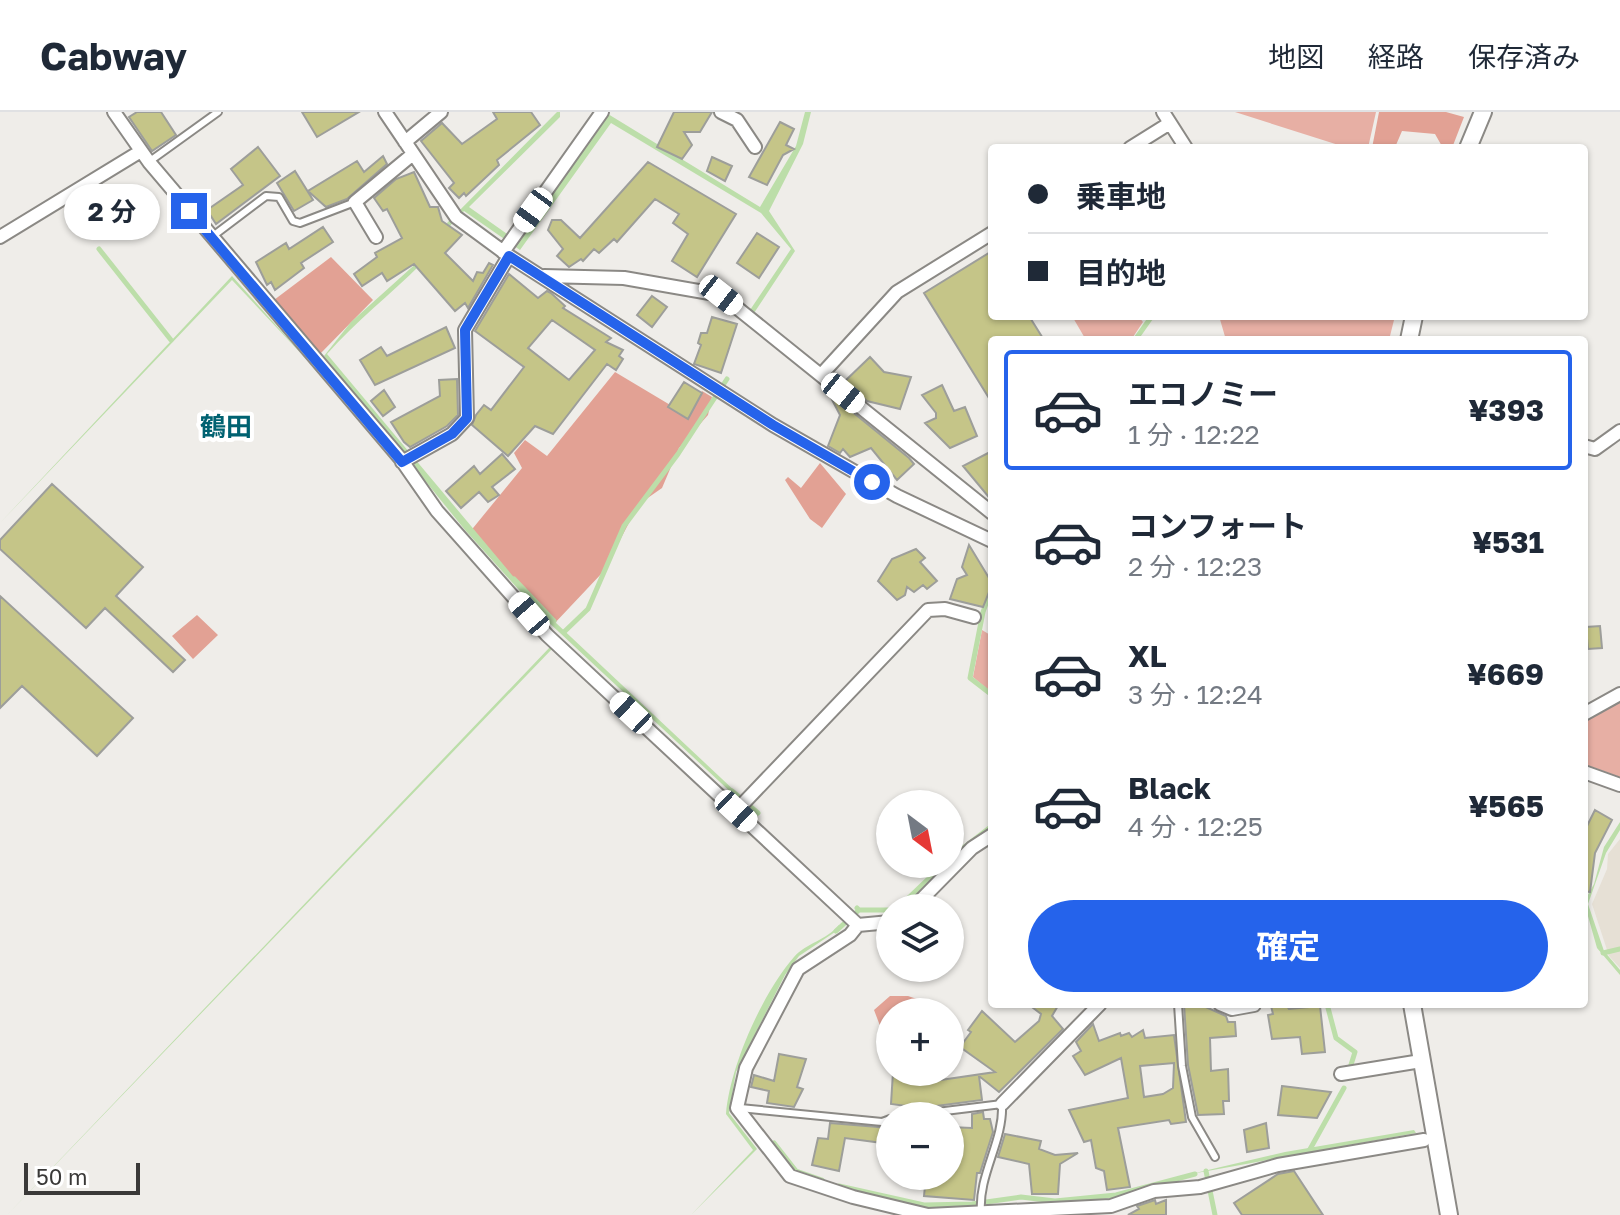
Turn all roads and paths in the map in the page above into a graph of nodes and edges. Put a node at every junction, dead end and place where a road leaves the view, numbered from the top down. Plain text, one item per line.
1 (114, 112) edge
2 (218, 112) edge
3 (385, 112) edge
4 (441, 112) edge
5 (602, 112) edge
6 (721, 112) edge
7 (1483, 112) edge
8 (1167, 118) edge
9 (1135, 144) edge
10 (1183, 144) edge
11 (1470, 144) edge
12 (755, 147) dead end
13 (409, 148) junction
14 (145, 156) junction
15 (355, 202) junction
16 (988, 235) edge
17 (0, 237) edge
18 (211, 237) junction
19 (376, 237) dead end
20 (506, 254) junction
21 (544, 276) junction
22 (821, 375) junction
23 (1620, 431) edge
24 (1588, 447) edge
25 (402, 462) junction
26 (988, 510) edge
27 (988, 539) edge
28 (974, 617) dead end
29 (1620, 694) edge
30 (1588, 712) edge
31 (1588, 776) edge
32 (1620, 785) edge
33 (736, 811) junction
34 (988, 838) edge
35 (927, 894) edge
36 (876, 923) edge
37 (858, 925) junction
38 (1096, 1008) edge
39 (1178, 1008) edge
40 (1413, 1008) edge
41 (1421, 1061) junction
42 (1341, 1074) dead end
43 (1002, 1104) junction
44 (737, 1108) junction
45 (964, 1109) edge
46 (876, 1121) edge
47 (1424, 1140) dead end
48 (1215, 1157) dead end
49 (981, 1212) junction
50 (1449, 1215) edge

1 - 14 street
2 - 14 lane
3 - 13 street
4 - 13 street
5 - 20 street
6 - 12 street
7 - 11 street
8 - 9 street
8 - 10 street
13 - 15 street
13 - 20 street
14 - 17 street
14 - 18 street
15 - 18 lane
15 - 19 street
16 - 22 street
18 - 25 street
20 - 21 street
20 - 25 street
21 - 22 street
21 - 27 street
22 - 26 street
23 - 24 street
25 - 33 street
28 - 33 street
29 - 30 street
31 - 32 street
33 - 37 street
34 - 35 street
36 - 37 street
37 - 44 street
38 - 43 street
39 - 48 lane
40 - 41 street
41 - 42 street
41 - 50 street
43 - 45 lane
43 - 49 lane
44 - 46 lane
44 - 49 street
47 - 49 street

